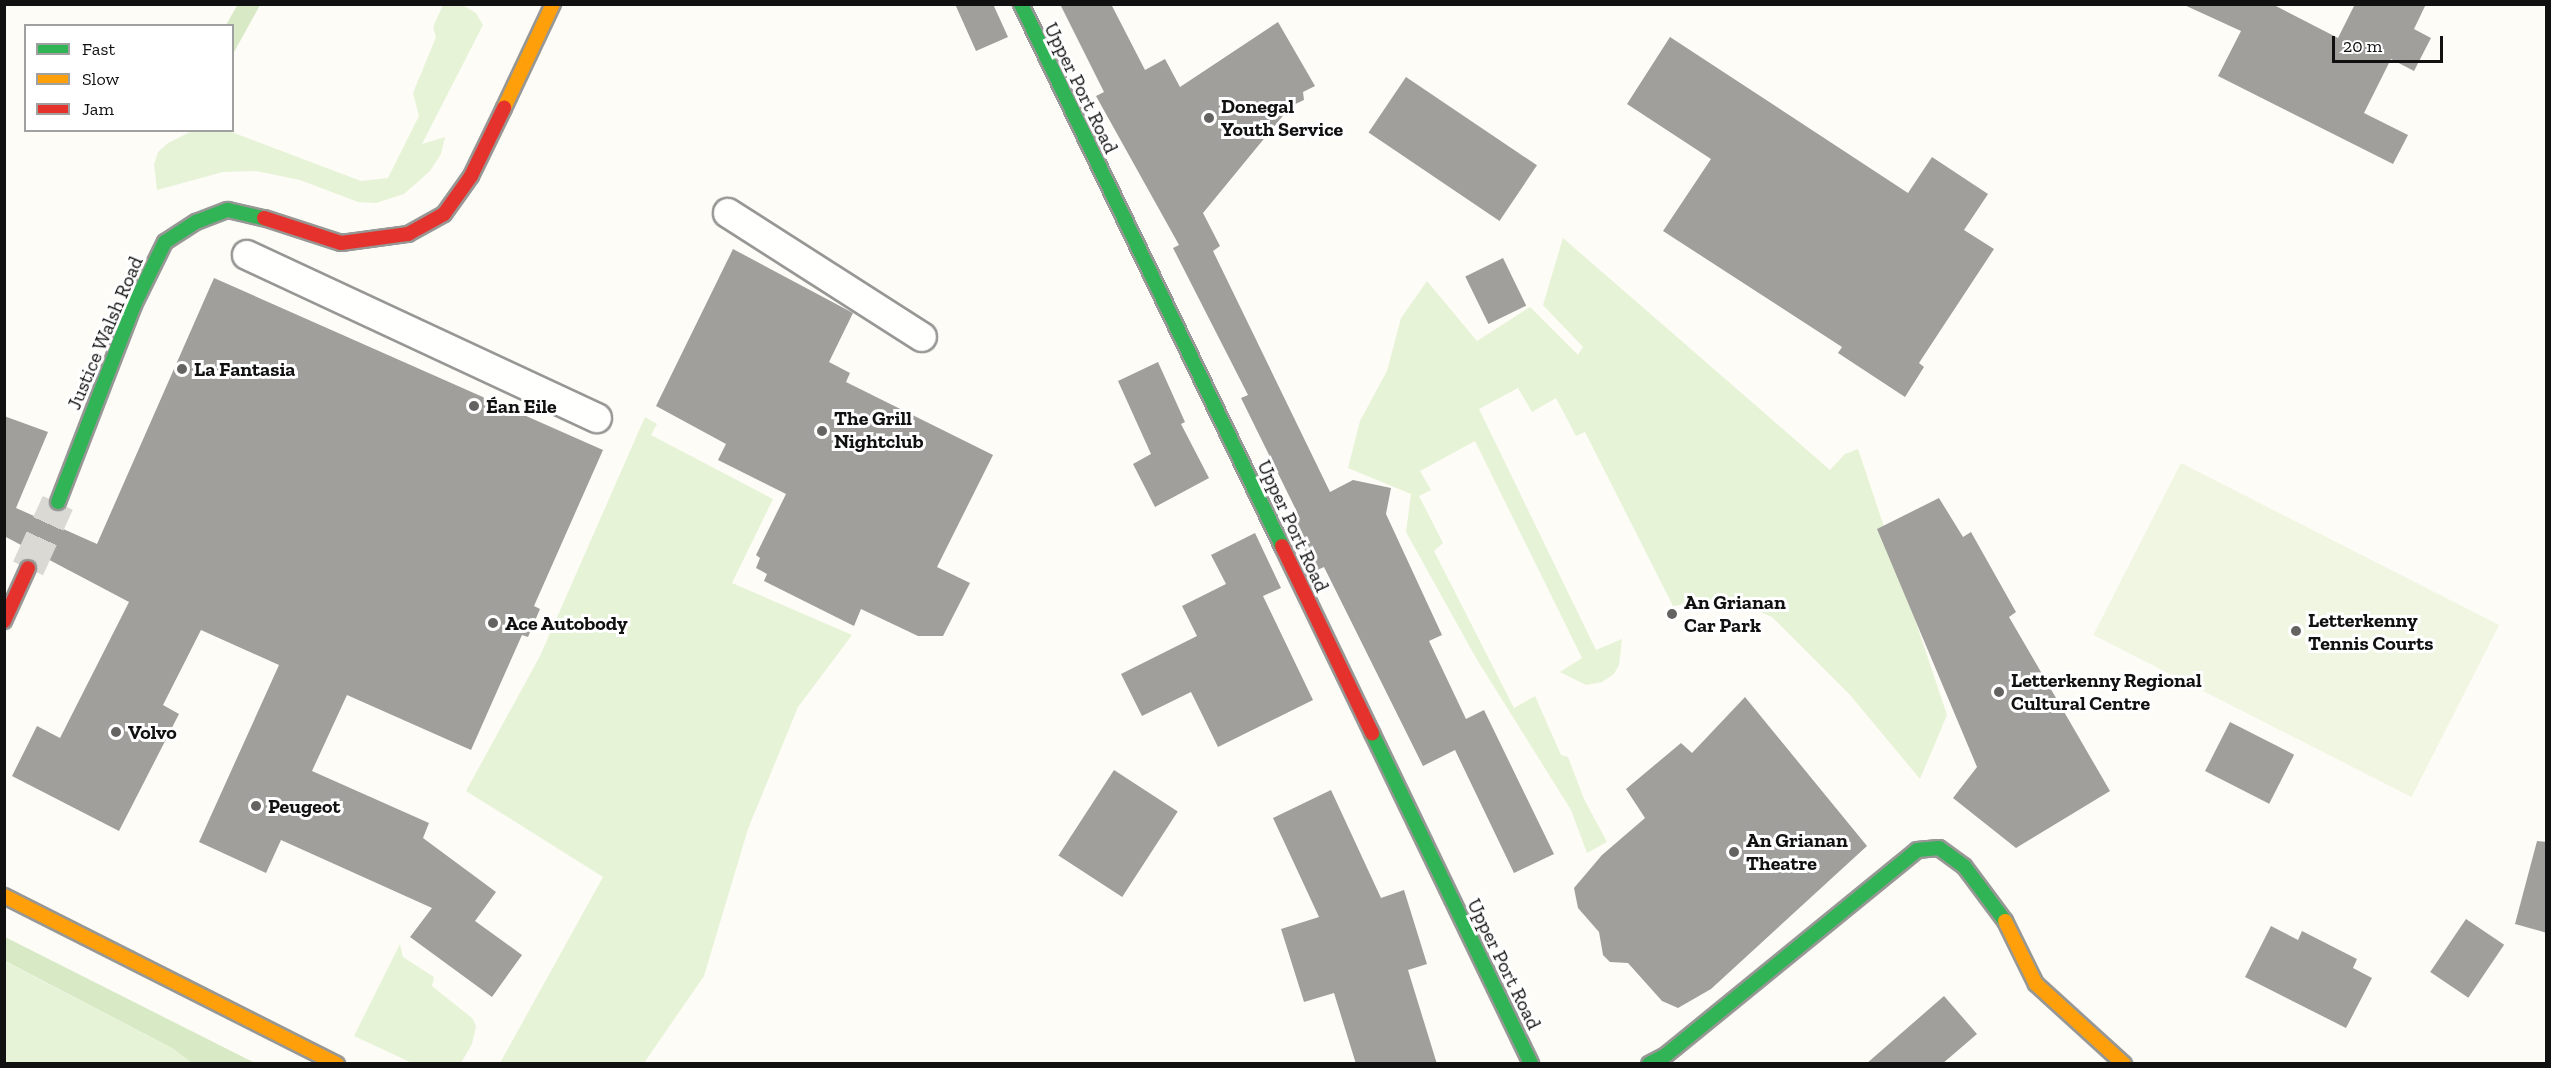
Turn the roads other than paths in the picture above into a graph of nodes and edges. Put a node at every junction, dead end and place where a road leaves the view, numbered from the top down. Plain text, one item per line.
1 (553, 4) edge
2 (1021, 4) edge
3 (728, 213) dead end
4 (247, 255) dead end
5 (922, 337) dead end
6 (597, 418) dead end
7 (58, 502) tunnel mouth
8 (28, 568) tunnel mouth
9 (4, 621) edge
10 (4, 896) edge
11 (337, 1064) edge
12 (1531, 1064) edge
13 (1649, 1064) edge
14 (2124, 1064) edge

1 - 7 street, Justice Walsh Road
2 - 12 street, Upper Port Road
3 - 5 street
4 - 6 street
8 - 9 street
10 - 11 street
13 - 14 street

